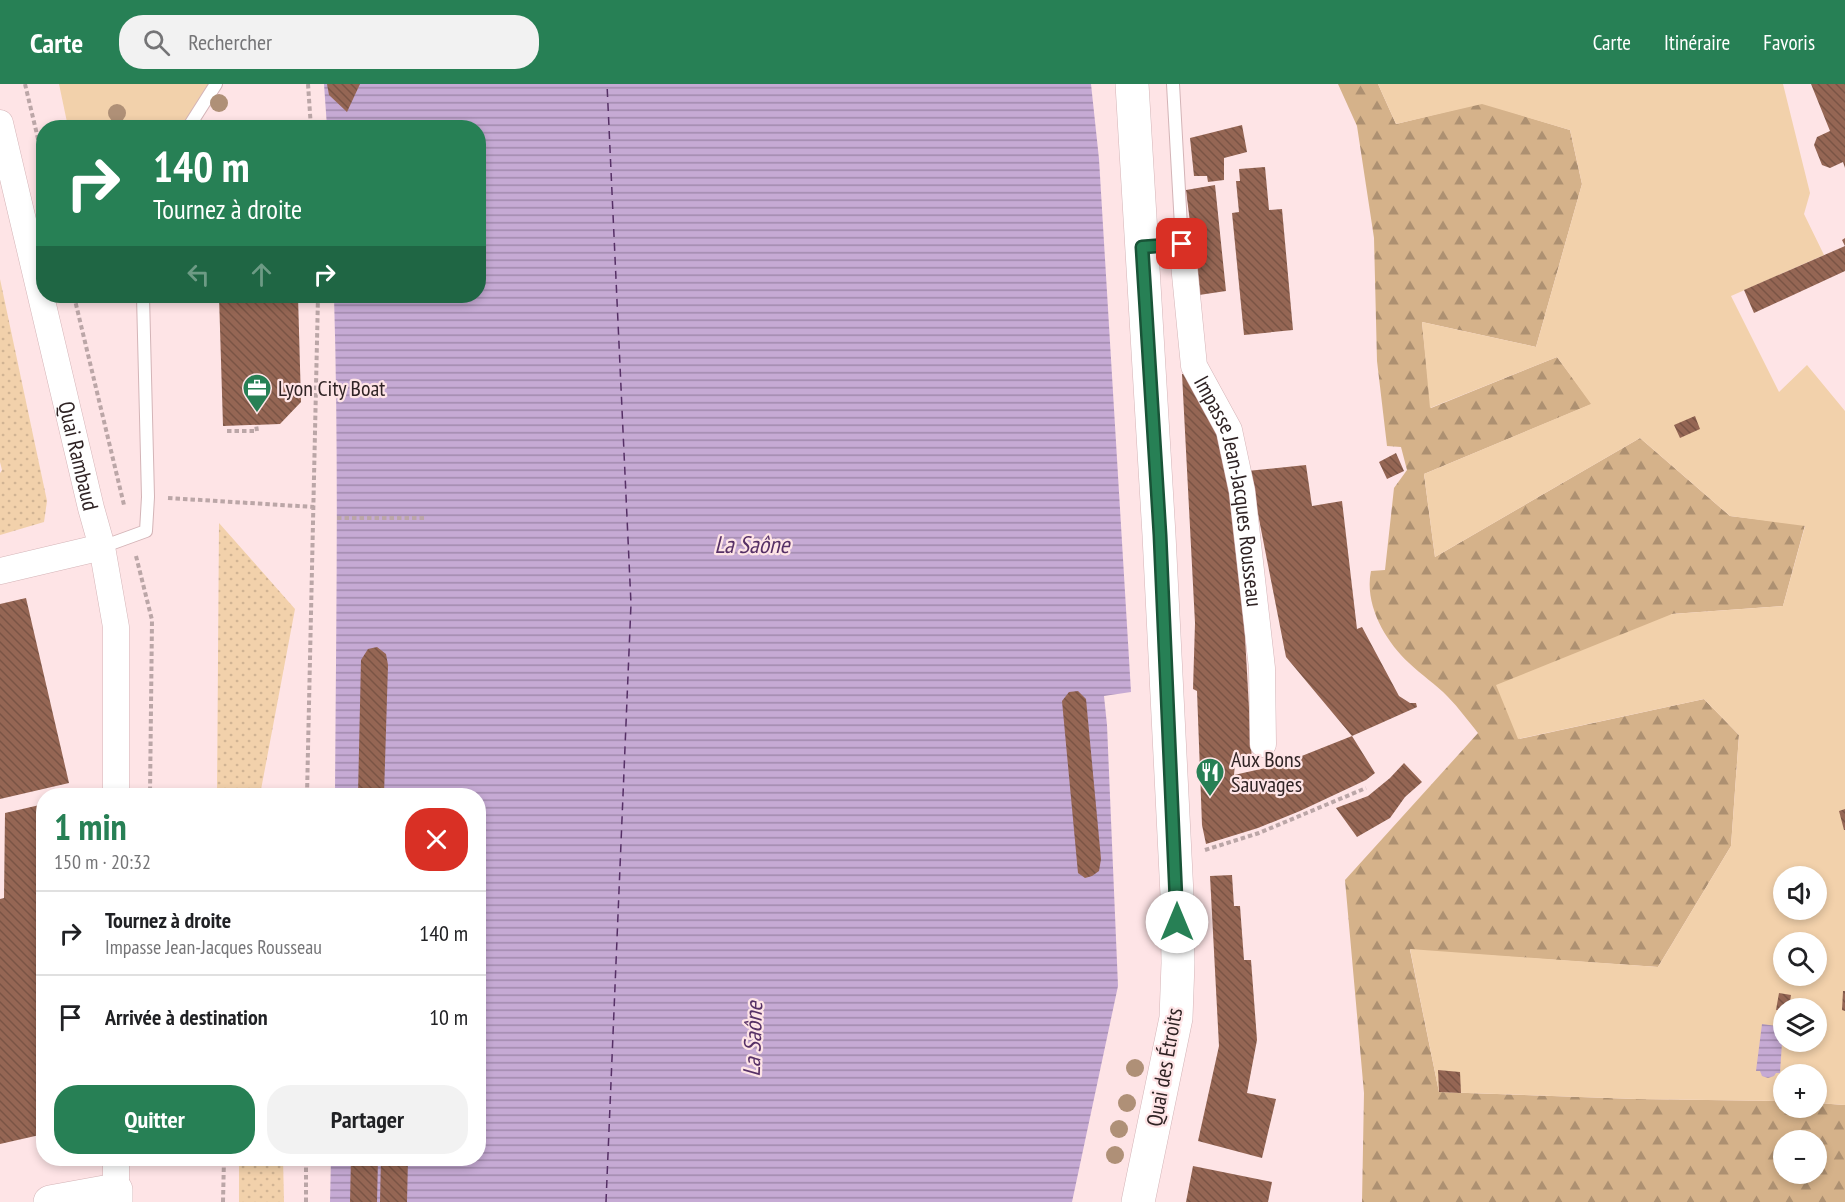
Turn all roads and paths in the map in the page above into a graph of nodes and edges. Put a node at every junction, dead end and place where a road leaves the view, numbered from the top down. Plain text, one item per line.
1 (25, 84) edge
2 (216, 84) edge
3 (308, 84) edge
4 (1132, 84) edge
5 (1173, 84) edge
6 (193, 120) edge
7 (310, 120) edge
8 (0, 123) edge
9 (36, 130) edge
10 (1182, 244) junction
11 (1142, 247) junction
12 (36, 276) edge
13 (42, 303) edge
14 (143, 303) edge
15 (318, 303) edge
16 (256, 425) dead end
17 (227, 431) dead end
18 (148, 497) junction
19 (314, 507) junction
20 (337, 518) dead end
21 (425, 518) dead end
22 (102, 547) junction
23 (0, 571) edge
24 (1263, 744) dead end
25 (116, 788) edge
26 (307, 788) edge
27 (1366, 788) dead end
28 (1208, 849) dead end
29 (224, 1166) edge
30 (306, 1166) edge
31 (116, 1183) edge
32 (50, 1202) edge
33 (223, 1202) edge
34 (306, 1202) edge
35 (1138, 1202) edge

1 - 9 path
2 - 6 lane
3 - 7 path
4 - 11 street, Quai des Étroits
5 - 10 lane
8 - 12 street, Quai Rambaud
10 - 11 street
10 - 24 street, Impasse Jean-Jacques Rousseau
11 - 35 street, Quai des Étroits
13 - 22 street, Quai Rambaud
14 - 18 lane
15 - 19 path
16 - 17 path
18 - 19 path
18 - 22 lane
19 - 26 path
20 - 21 path
22 - 23 street
22 - 25 street, Quai Rambaud
27 - 28 path
29 - 33 path
30 - 34 path
31 - 32 street

